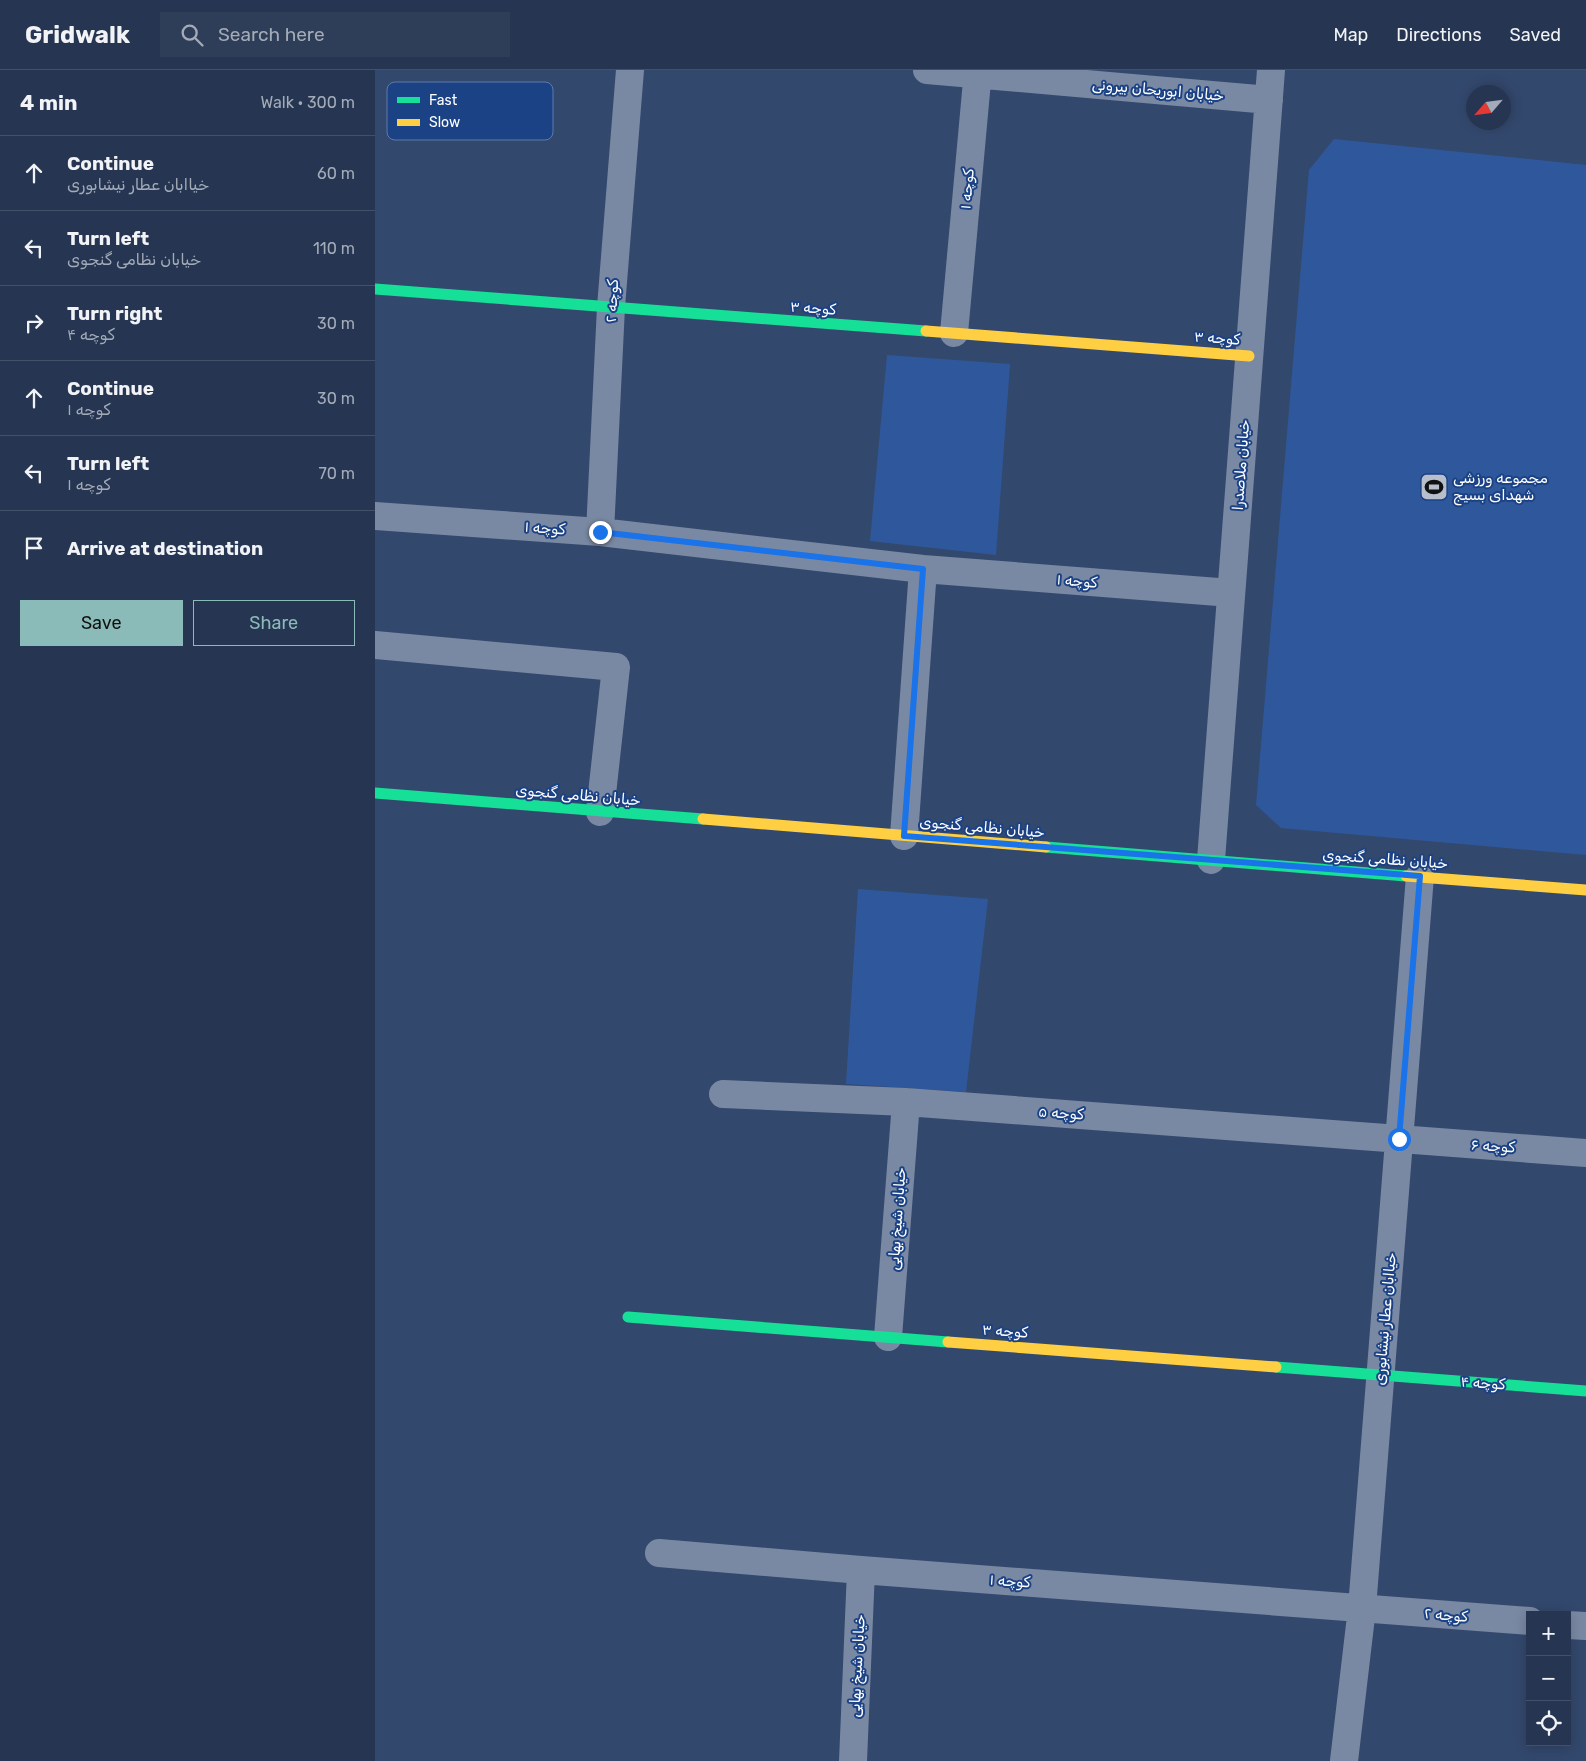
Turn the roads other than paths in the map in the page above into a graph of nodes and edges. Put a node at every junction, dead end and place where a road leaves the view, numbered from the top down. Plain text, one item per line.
1 (630, 70) edge
2 (927, 70) edge
3 (1271, 70) edge
4 (978, 72) edge
5 (1269, 100) junction
6 (375, 289) edge
7 (611, 307) junction
8 (954, 333) junction
9 (1249, 356) junction
10 (375, 516) edge
11 (600, 532) junction
12 (923, 569) junction
13 (1231, 594) junction
14 (375, 645) edge
15 (375, 793) edge
16 (600, 812) junction
17 (904, 836) junction
18 (1211, 860) junction
19 (1420, 876) junction
20 (1586, 890) edge
21 (723, 1094) dead end
22 (905, 1102) junction
23 (1399, 1139) junction
24 (1586, 1153) edge
25 (628, 1317) dead end
26 (888, 1337) junction
27 (1380, 1375) junction
28 (1586, 1391) edge
29 (659, 1552) dead end
30 (861, 1570) junction
31 (1362, 1608) junction
32 (1526, 1622) edge
33 (1571, 1624) edge
34 (1586, 1626) edge
35 (853, 1761) edge
36 (1344, 1761) edge

1 - 7 street, کوچه ۲
2 - 4 street, خیابان ابوریحان بیرونی
3 - 5 street, خیابان ملاصدرا
4 - 5 street, خیابان ابوریحان بیرونی
4 - 8 street, کوچه ۱
5 - 9 street, خیابان ملاصدرا
6 - 7 street, کوچه ۳
7 - 8 street, کوچه ۳
7 - 11 street, کوچه ۲
8 - 9 street, کوچه ۳
9 - 13 street, خیابان ملاصدرا
10 - 11 street, کوچه ۱
11 - 12 street, کوچه ۱
12 - 13 street, کوچه ۱
12 - 17 street
13 - 18 street, خیابان ملاصدرا
14 - 16 street
15 - 16 street, خیابان نظامی گنجوی
16 - 17 street, خیابان نظامی گنجوی
17 - 18 street, خیابان نظامی گنجوی
18 - 19 street, خیابان نظامی گنجوی
19 - 20 street, خیابان نظامی گنجوی
19 - 23 street, خیاابان عطار نیشابوری
21 - 22 street, کوچه ۵
22 - 23 street, کوچه ۵
22 - 26 street, خیابان شیخ بهایی
23 - 24 street, کوچه ۶
23 - 27 street, خیاابان عطار نیشابوری
25 - 26 street, کوچه ۳
26 - 27 street, کوچه ۳
27 - 28 street, کوچه ۴
27 - 31 street, خیاابان عطار نیشابوری
29 - 30 street, کوچه ۱
30 - 31 street, کوچه ۱
30 - 35 street, خیابان شیخ بهایی
31 - 32 street, کوچه ۲
31 - 36 street, خیاابان عطار نیشابوری
33 - 34 street

